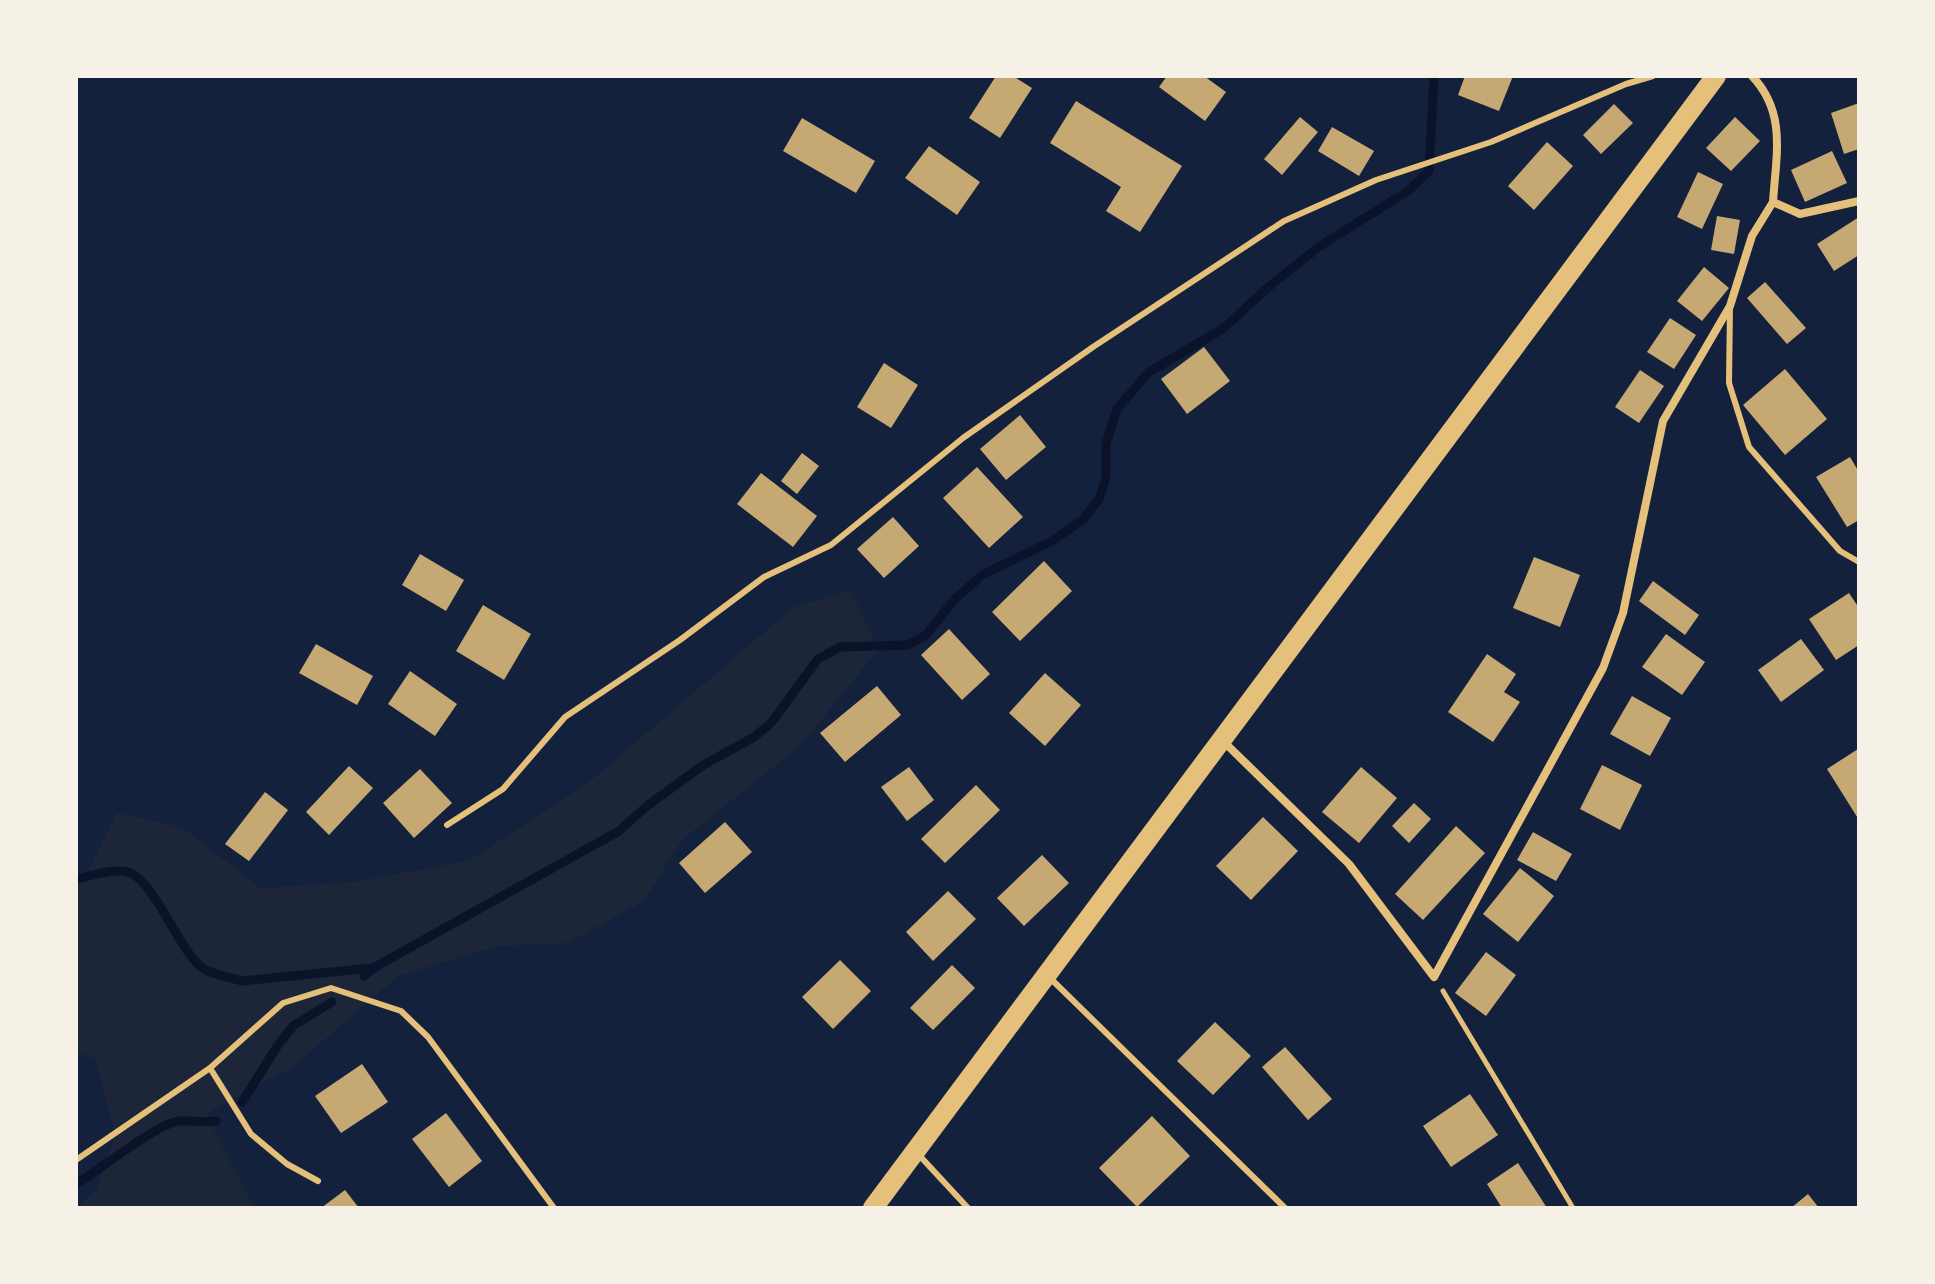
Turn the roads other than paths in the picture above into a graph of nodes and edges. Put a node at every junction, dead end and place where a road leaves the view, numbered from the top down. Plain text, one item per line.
1 (1653, 76) edge
2 (1716, 76) edge
3 (1752, 76) edge
4 (1859, 201) edge
5 (1773, 202) junction
6 (1730, 306) junction
7 (1859, 562) edge
8 (1223, 740) junction
9 (447, 825) dead end
10 (1046, 974) junction
11 (210, 1068) junction
12 (915, 1151) junction
13 (76, 1160) edge
14 (318, 1181) dead end
15 (554, 1208) edge
16 (873, 1208) edge
17 (968, 1208) edge
18 (1285, 1208) edge

1 - 9 lane
2 - 8 main road
3 - 5 street
4 - 5 street
5 - 6 street
6 - 7 lane
6 - 8 street
8 - 10 main road
10 - 12 main road
10 - 18 lane
11 - 13 lane
11 - 14 lane
11 - 15 lane
12 - 16 main road
12 - 17 lane

